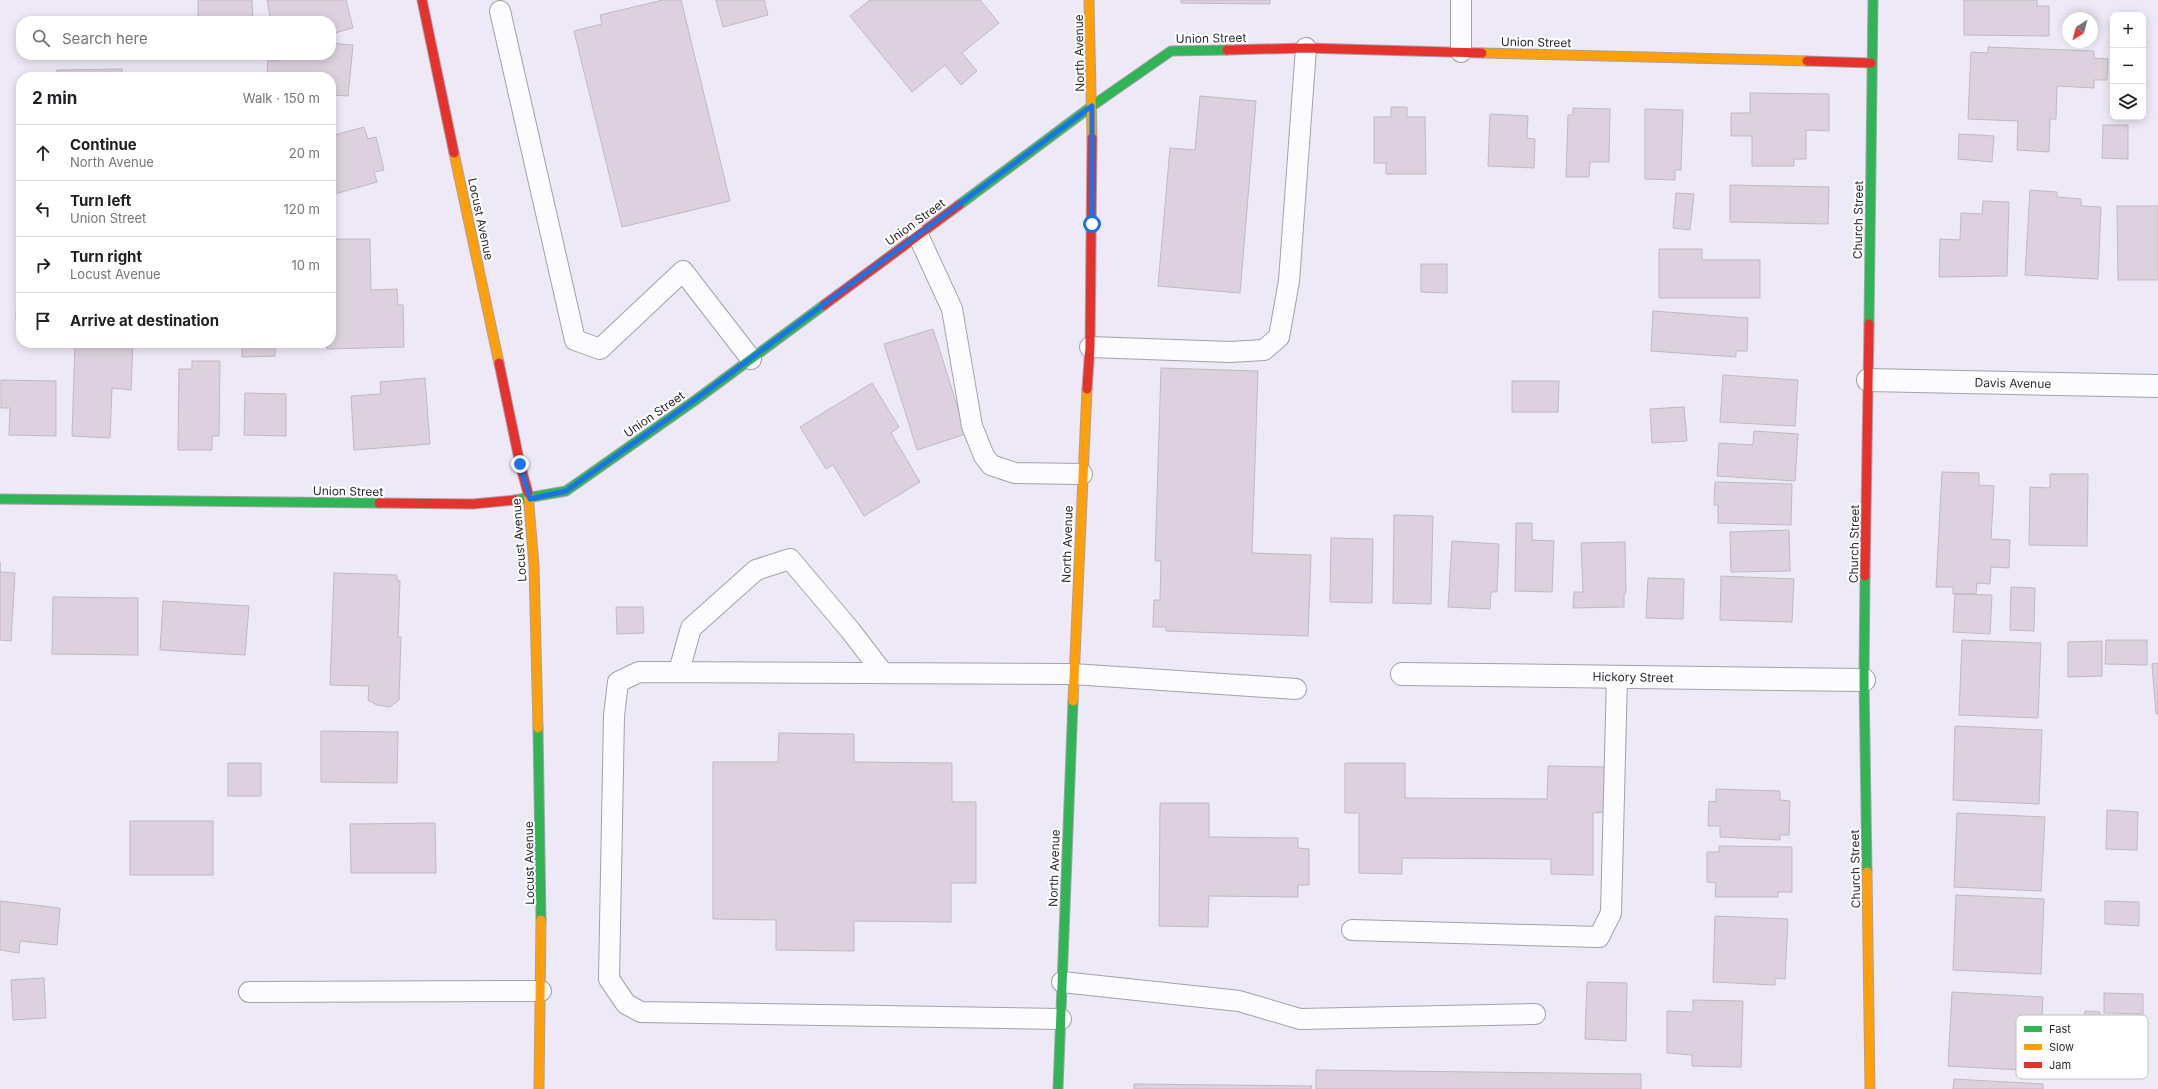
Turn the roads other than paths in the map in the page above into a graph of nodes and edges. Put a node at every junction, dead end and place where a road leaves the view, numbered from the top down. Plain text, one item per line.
1 (422, 0) edge
2 (1089, 0) edge
3 (1460, 0) edge
4 (1873, 0) edge
5 (500, 11) dead end
6 (1306, 48) junction
7 (1461, 52) junction
8 (1871, 63) junction
9 (1092, 106) junction
10 (918, 235) junction
11 (1090, 347) junction
12 (751, 359) junction
13 (1868, 380) junction
14 (2158, 386) edge
15 (1082, 474) junction
16 (0, 499) edge
17 (530, 499) junction
18 (679, 671) junction
19 (883, 673) junction
20 (1074, 674) junction
21 (1402, 674) dead end
22 (1617, 677) junction
23 (1864, 680) junction
24 (1296, 689) dead end
25 (1352, 930) dead end
26 (1062, 982) junction
27 (540, 991) junction
28 (249, 992) dead end
29 (1534, 1014) dead end
30 (1061, 1019) junction
31 (539, 1089) edge
32 (1058, 1089) edge
33 (1870, 1089) edge

1 - 17 street, Locust Avenue
2 - 9 street, North Avenue
3 - 7 lane
4 - 8 street, Church Street
5 - 12 lane
6 - 7 street, Union Street
6 - 9 street, Union Street
6 - 11 lane
7 - 8 street, Union Street
8 - 13 street, Church Street
9 - 10 street, Union Street
9 - 11 street, North Avenue
10 - 12 street, Union Street
10 - 15 lane
11 - 15 street, North Avenue
12 - 17 street, Union Street
13 - 14 street, Davis Avenue
13 - 23 street, Church Street
15 - 20 street, North Avenue
16 - 17 street, Union Street
17 - 27 street, Locust Avenue
18 - 19 lane
18 - 19 lane
18 - 30 lane
19 - 20 lane
20 - 24 lane
20 - 26 street, North Avenue
21 - 22 street, Hickory Street
22 - 23 street, Hickory Street
22 - 25 lane
23 - 33 street, Church Street
26 - 29 lane
26 - 30 street, North Avenue
27 - 28 lane
27 - 31 street, Locust Avenue
30 - 32 street, North Avenue

